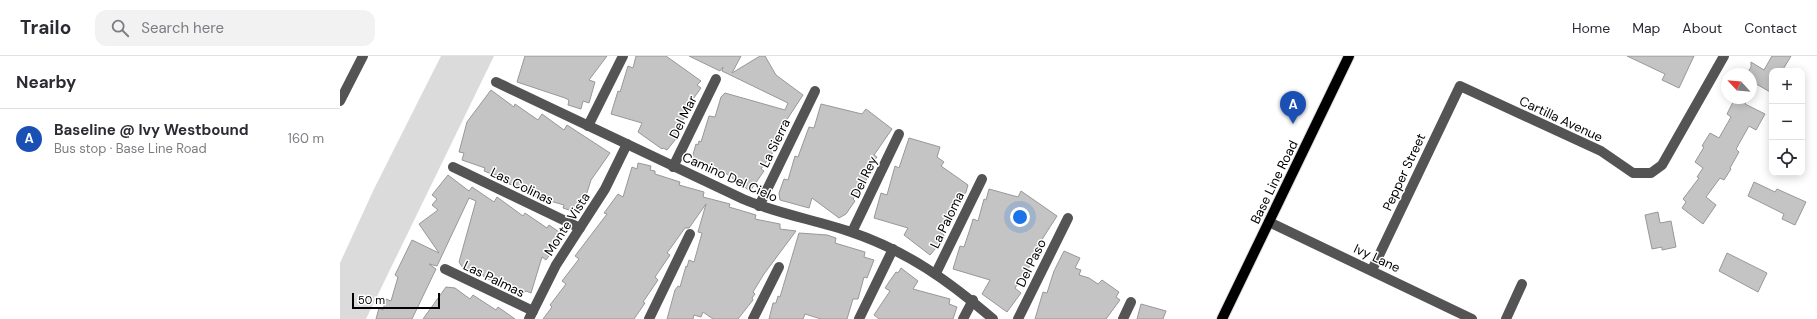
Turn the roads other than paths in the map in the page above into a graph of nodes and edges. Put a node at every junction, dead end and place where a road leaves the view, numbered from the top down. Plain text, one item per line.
1 (363, 56) edge
2 (623, 56) edge
3 (1349, 56) edge
4 (1724, 56) edge
5 (716, 79) dead end
6 (496, 82) dead end
7 (1460, 86) joint
8 (815, 91) dead end
9 (340, 101) edge
10 (588, 126) junction
11 (899, 134) dead end
12 (628, 144) junction
13 (454, 167) dead end
14 (673, 167) junction
15 (982, 179) dead end
16 (759, 206) junction
17 (1068, 218) dead end
18 (1269, 222) junction
19 (580, 228) junction
20 (852, 232) junction
21 (690, 234) dead end
22 (893, 249) junction
23 (779, 267) dead end
24 (445, 270) dead end
25 (1372, 270) junction
26 (936, 273) junction
27 (1522, 284) dead end
28 (972, 300) junction
29 (1131, 302) dead end
30 (531, 315) edge
31 (649, 319) edge
32 (753, 319) edge
33 (859, 319) edge
34 (963, 319) edge
35 (993, 319) edge
36 (1018, 319) edge
37 (1123, 319) edge
38 (1222, 319) edge
39 (1472, 319) edge
40 (1506, 319) edge

1 - 9 street
2 - 10 street
3 - 18 main road, Base Line Road
4 - 7 street, Cartilla Avenue
5 - 14 street, Del Mar
6 - 10 street, Camino Del Cielo
7 - 25 street, Pepper Street
8 - 16 street, La Sierra
10 - 12 street, Camino Del Cielo
11 - 20 street, Del Rey
12 - 14 street, Camino Del Cielo
12 - 19 street, Monte Vista
13 - 19 street, Las Colinas
14 - 16 street, Camino Del Cielo
15 - 26 street, La Paloma
16 - 20 street, Camino Del Cielo
17 - 36 street, Del Paso
18 - 25 street, Ivy Lane
18 - 38 main road, Base Line Road
19 - 30 street, Monte Vista
20 - 22 street, Camino Del Cielo
21 - 31 street
22 - 26 street, Camino Del Cielo
22 - 33 street
23 - 32 street
24 - 30 street, Las Palmas
25 - 39 street, Ivy Lane
26 - 28 street, Camino Del Cielo
27 - 40 street
28 - 34 street
28 - 35 street, Camino Del Cielo
29 - 37 street

